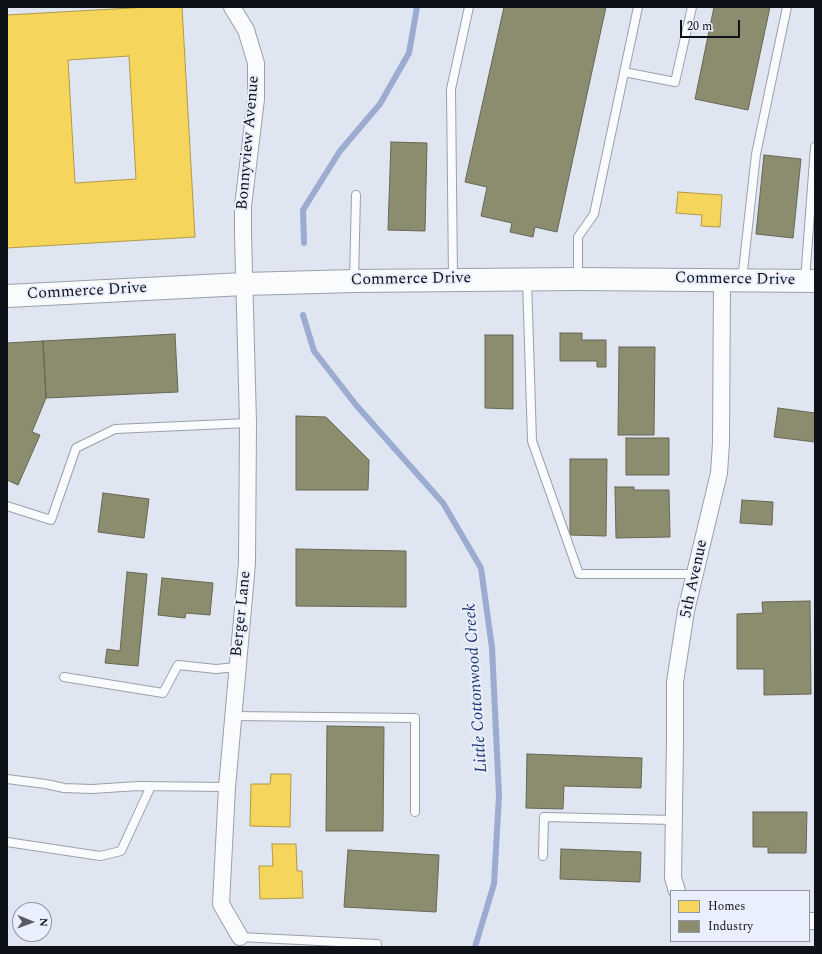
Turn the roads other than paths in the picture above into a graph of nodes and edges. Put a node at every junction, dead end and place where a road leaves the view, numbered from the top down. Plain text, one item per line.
1 (232, 7) edge
2 (469, 7) edge
3 (638, 7) edge
4 (692, 7) edge
5 (787, 7) edge
6 (624, 72) junction
7 (815, 147) edge
8 (356, 195) dead end
9 (453, 279) junction
10 (528, 279) junction
11 (578, 279) junction
12 (732, 280) junction
13 (354, 281) junction
14 (810, 281) edge
15 (244, 284) junction
16 (7, 296) edge
17 (248, 423) junction
18 (7, 506) edge
19 (695, 574) junction
20 (237, 667) junction
21 (64, 677) dead end
22 (232, 716) junction
23 (7, 779) edge
24 (151, 786) junction
25 (227, 787) junction
26 (415, 812) dead end
27 (673, 820) junction
28 (7, 842) edge
29 (543, 856) dead end
30 (675, 885) edge
31 (240, 937) joint
32 (377, 944) dead end

1 - 15 street, Bonnyview Avenue
2 - 9 lane
3 - 6 lane
4 - 6 lane
5 - 12 lane
6 - 11 lane
7 - 14 lane
8 - 13 lane
9 - 10 street, Commerce Drive
9 - 13 street, Commerce Drive
10 - 11 street, Commerce Drive
10 - 19 lane
11 - 12 street, Commerce Drive
12 - 14 street, Commerce Drive
12 - 19 street, 5th Avenue
13 - 15 street, Commerce Drive
15 - 16 street, Commerce Drive
15 - 17 street, Berger Lane
17 - 18 lane
17 - 20 street, Berger Lane
19 - 27 street, 5th Avenue
20 - 21 lane
20 - 22 street, Berger Lane
22 - 25 street, Berger Lane
22 - 26 lane
23 - 24 lane
24 - 25 lane
24 - 28 lane
25 - 31 street, Berger Lane
27 - 29 lane
27 - 30 street, 5th Avenue
31 - 32 lane

